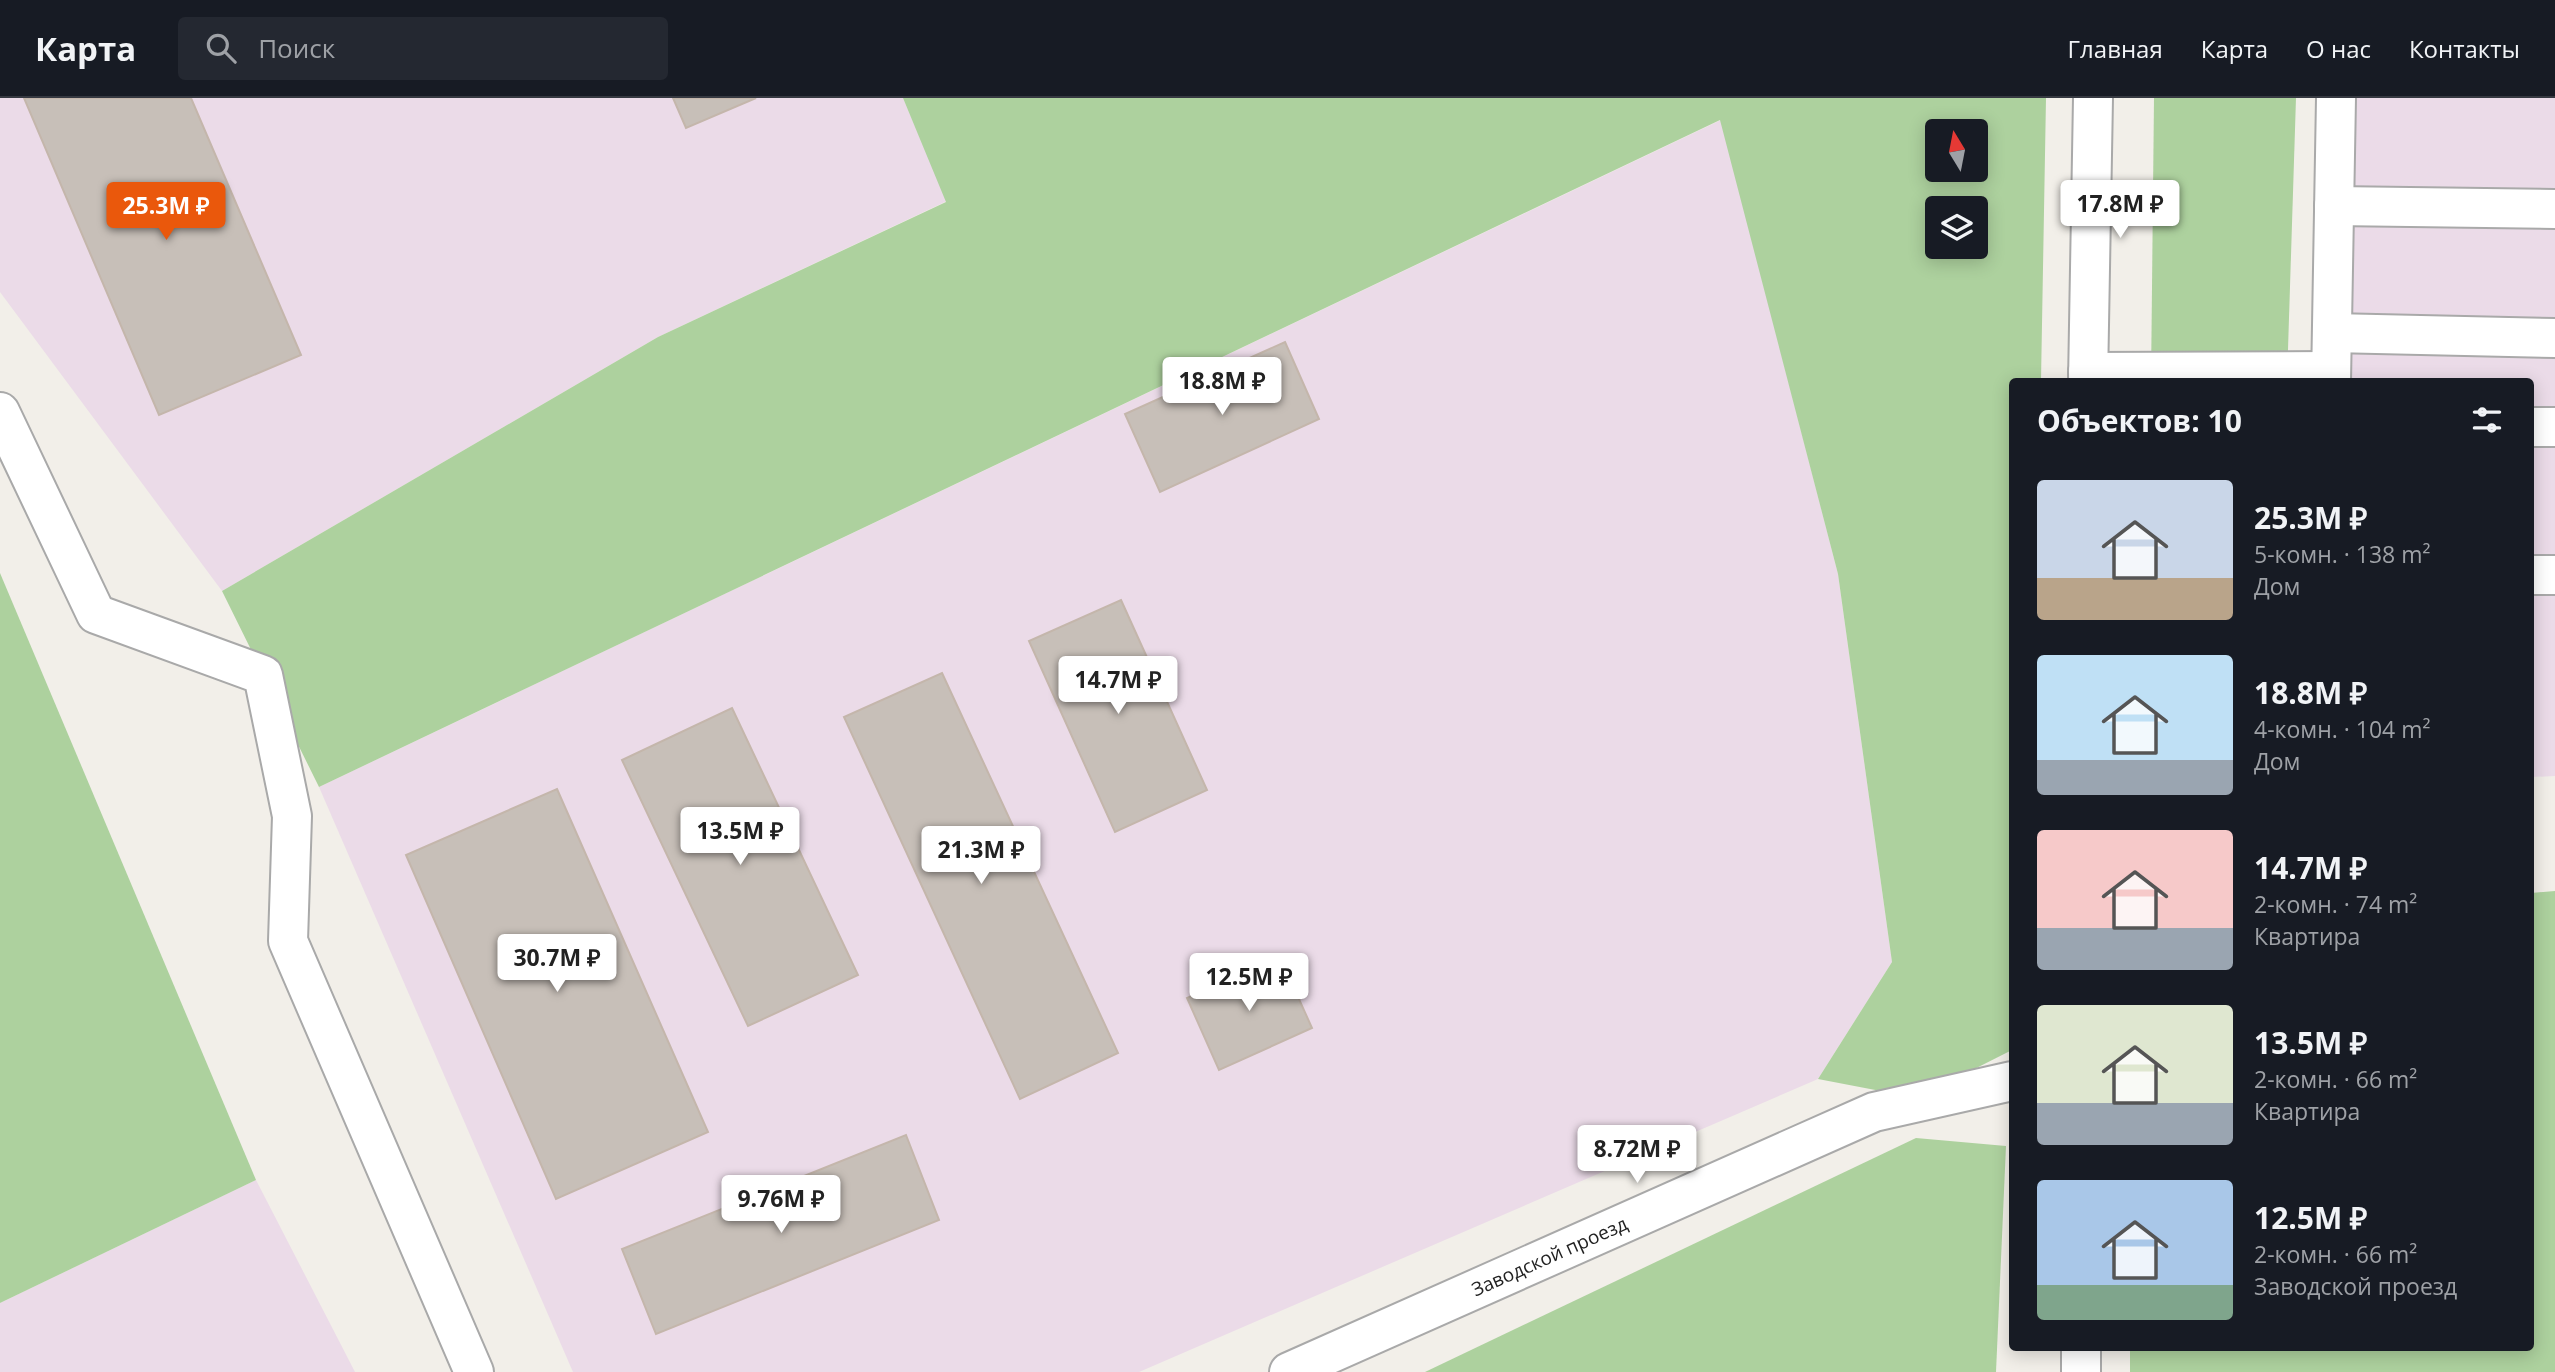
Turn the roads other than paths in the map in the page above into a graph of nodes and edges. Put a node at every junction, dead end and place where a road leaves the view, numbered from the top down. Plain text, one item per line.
1 (2093, 98) edge
2 (2336, 98) edge
3 (2334, 206) junction
4 (2555, 209) edge
5 (2332, 333) junction
6 (2555, 338) edge
7 (2331, 376) edge
8 (2088, 377) edge
9 (0, 412) edge
10 (2534, 427) edge
11 (2555, 427) edge
12 (2534, 575) edge
13 (2555, 575) edge
14 (2009, 1082) edge
15 (2081, 1351) edge
16 (474, 1372) edge
17 (1289, 1372) edge
18 (2081, 1372) edge

1 - 8 street
2 - 3 street
3 - 4 street
3 - 5 street
5 - 6 street
5 - 7 street
7 - 8 street
9 - 16 street
10 - 11 street
12 - 13 street
14 - 17 street, Заводской проезд
15 - 18 street

